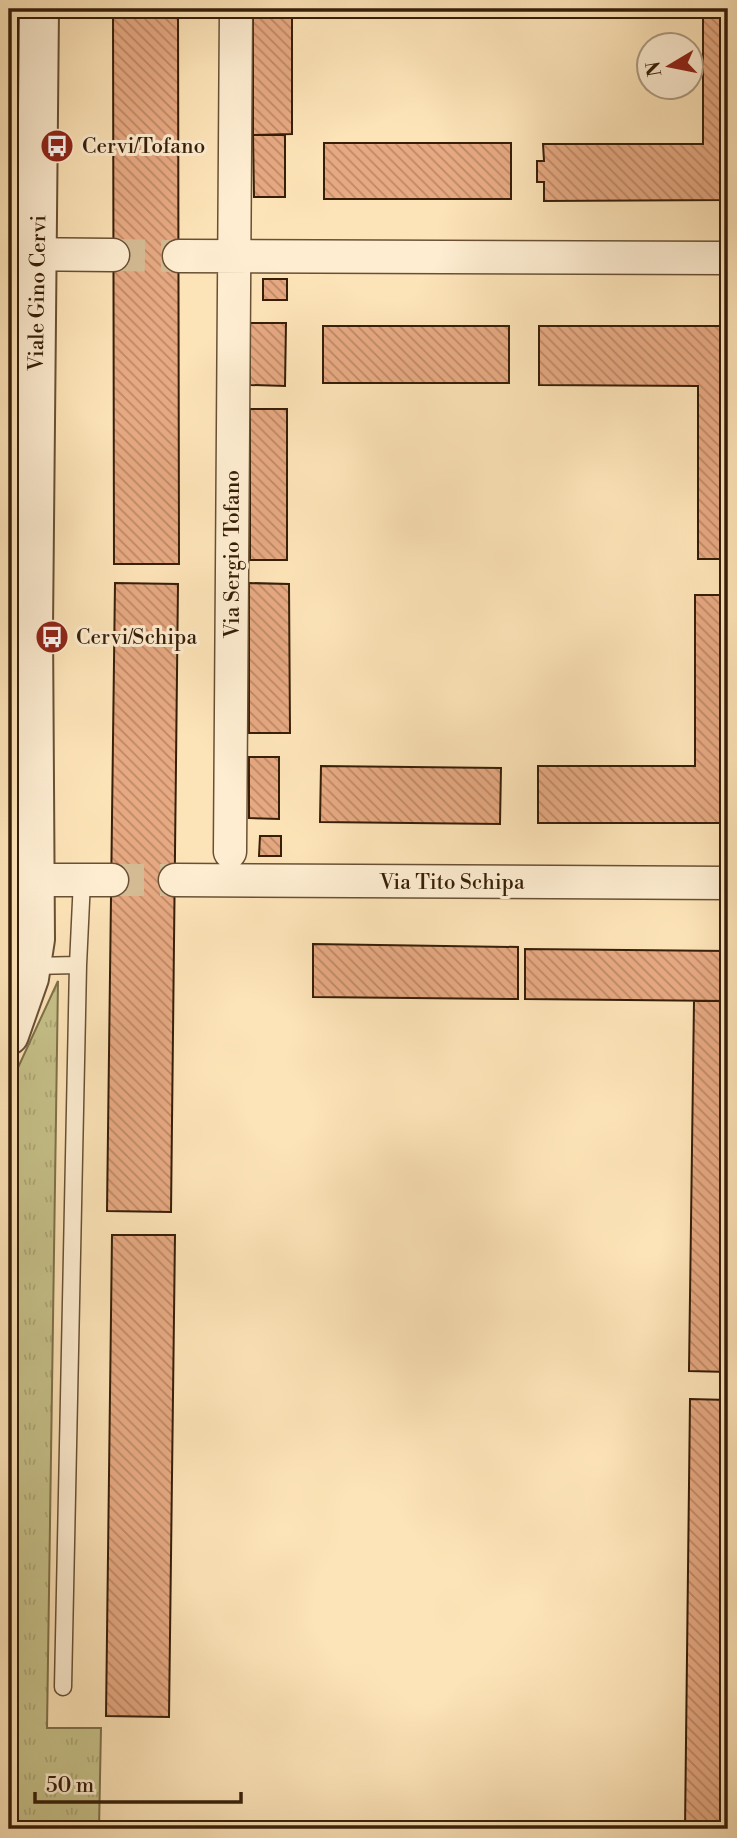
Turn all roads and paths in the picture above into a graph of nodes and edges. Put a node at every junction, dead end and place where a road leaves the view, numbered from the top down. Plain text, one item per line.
1 (39, 9) edge
2 (236, 9) edge
3 (23, 254) edge
4 (113, 255) tunnel mouth
5 (179, 256) tunnel mouth
6 (234, 256) junction
7 (728, 258) edge
8 (230, 852) dead end
9 (22, 880) edge
10 (97, 880) joint
11 (175, 880) tunnel mouth
12 (728, 883) edge
13 (78, 965) junction
14 (32, 966) junction
15 (9, 1035) edge
16 (63, 1687) dead end

1 - 3 street, Viale Gino Cervi
2 - 6 street, Via Sergio Tofano
3 - 4 street
3 - 9 street, Viale Gino Cervi
5 - 6 street
6 - 7 street
6 - 8 street, Via Sergio Tofano
9 - 10 street
9 - 14 street, Viale Gino Cervi
10 - 13 lane
11 - 12 street, Via Tito Schipa
13 - 14 lane
13 - 16 lane
14 - 15 street, Viale Gino Cervi

